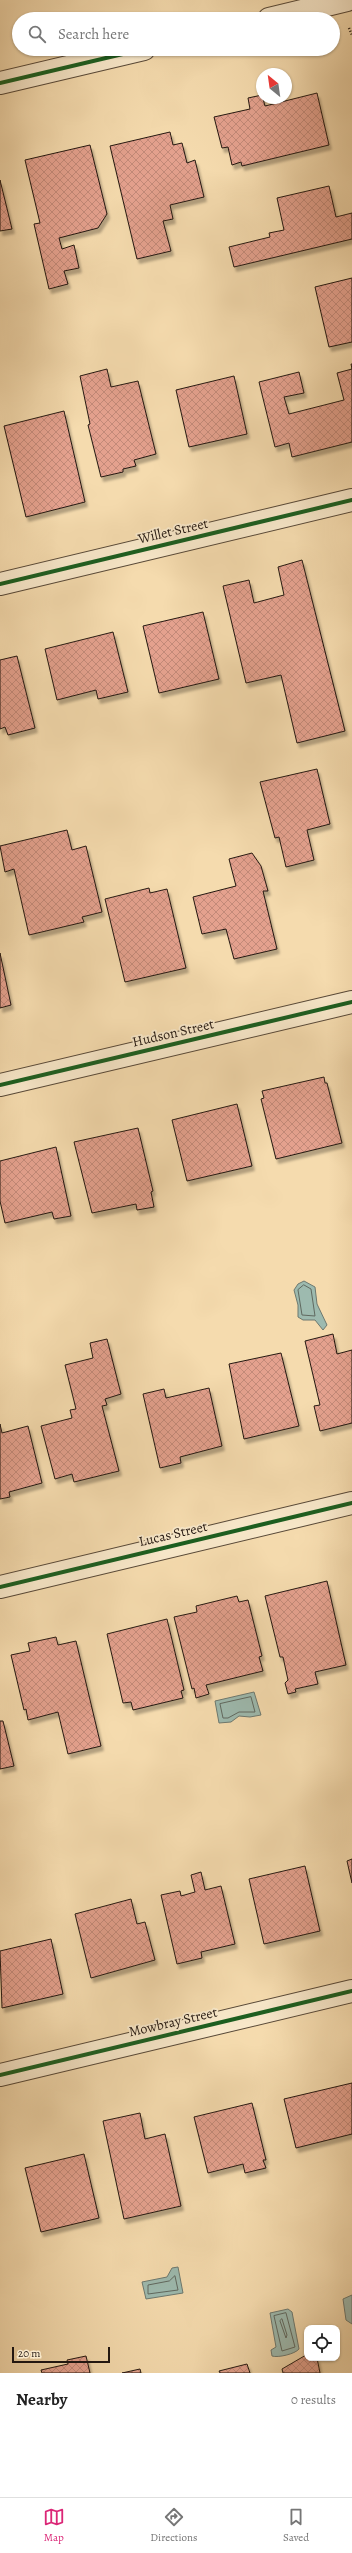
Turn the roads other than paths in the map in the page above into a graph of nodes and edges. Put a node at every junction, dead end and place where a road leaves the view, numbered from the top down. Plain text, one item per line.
1 (347, 0) edge
2 (298, 12) edge
3 (114, 56) edge
4 (0, 83) edge
5 (352, 500) edge
6 (0, 584) edge
7 (352, 1002) edge
8 (0, 1086) edge
9 (352, 1503) edge
10 (0, 1587) edge
11 (352, 1991) edge
12 (0, 2075) edge

1 - 2 street
3 - 4 street
5 - 6 street, Willet Street
7 - 8 street, Hudson Street
9 - 10 street, Lucas Street
11 - 12 street, Mowbray Street

